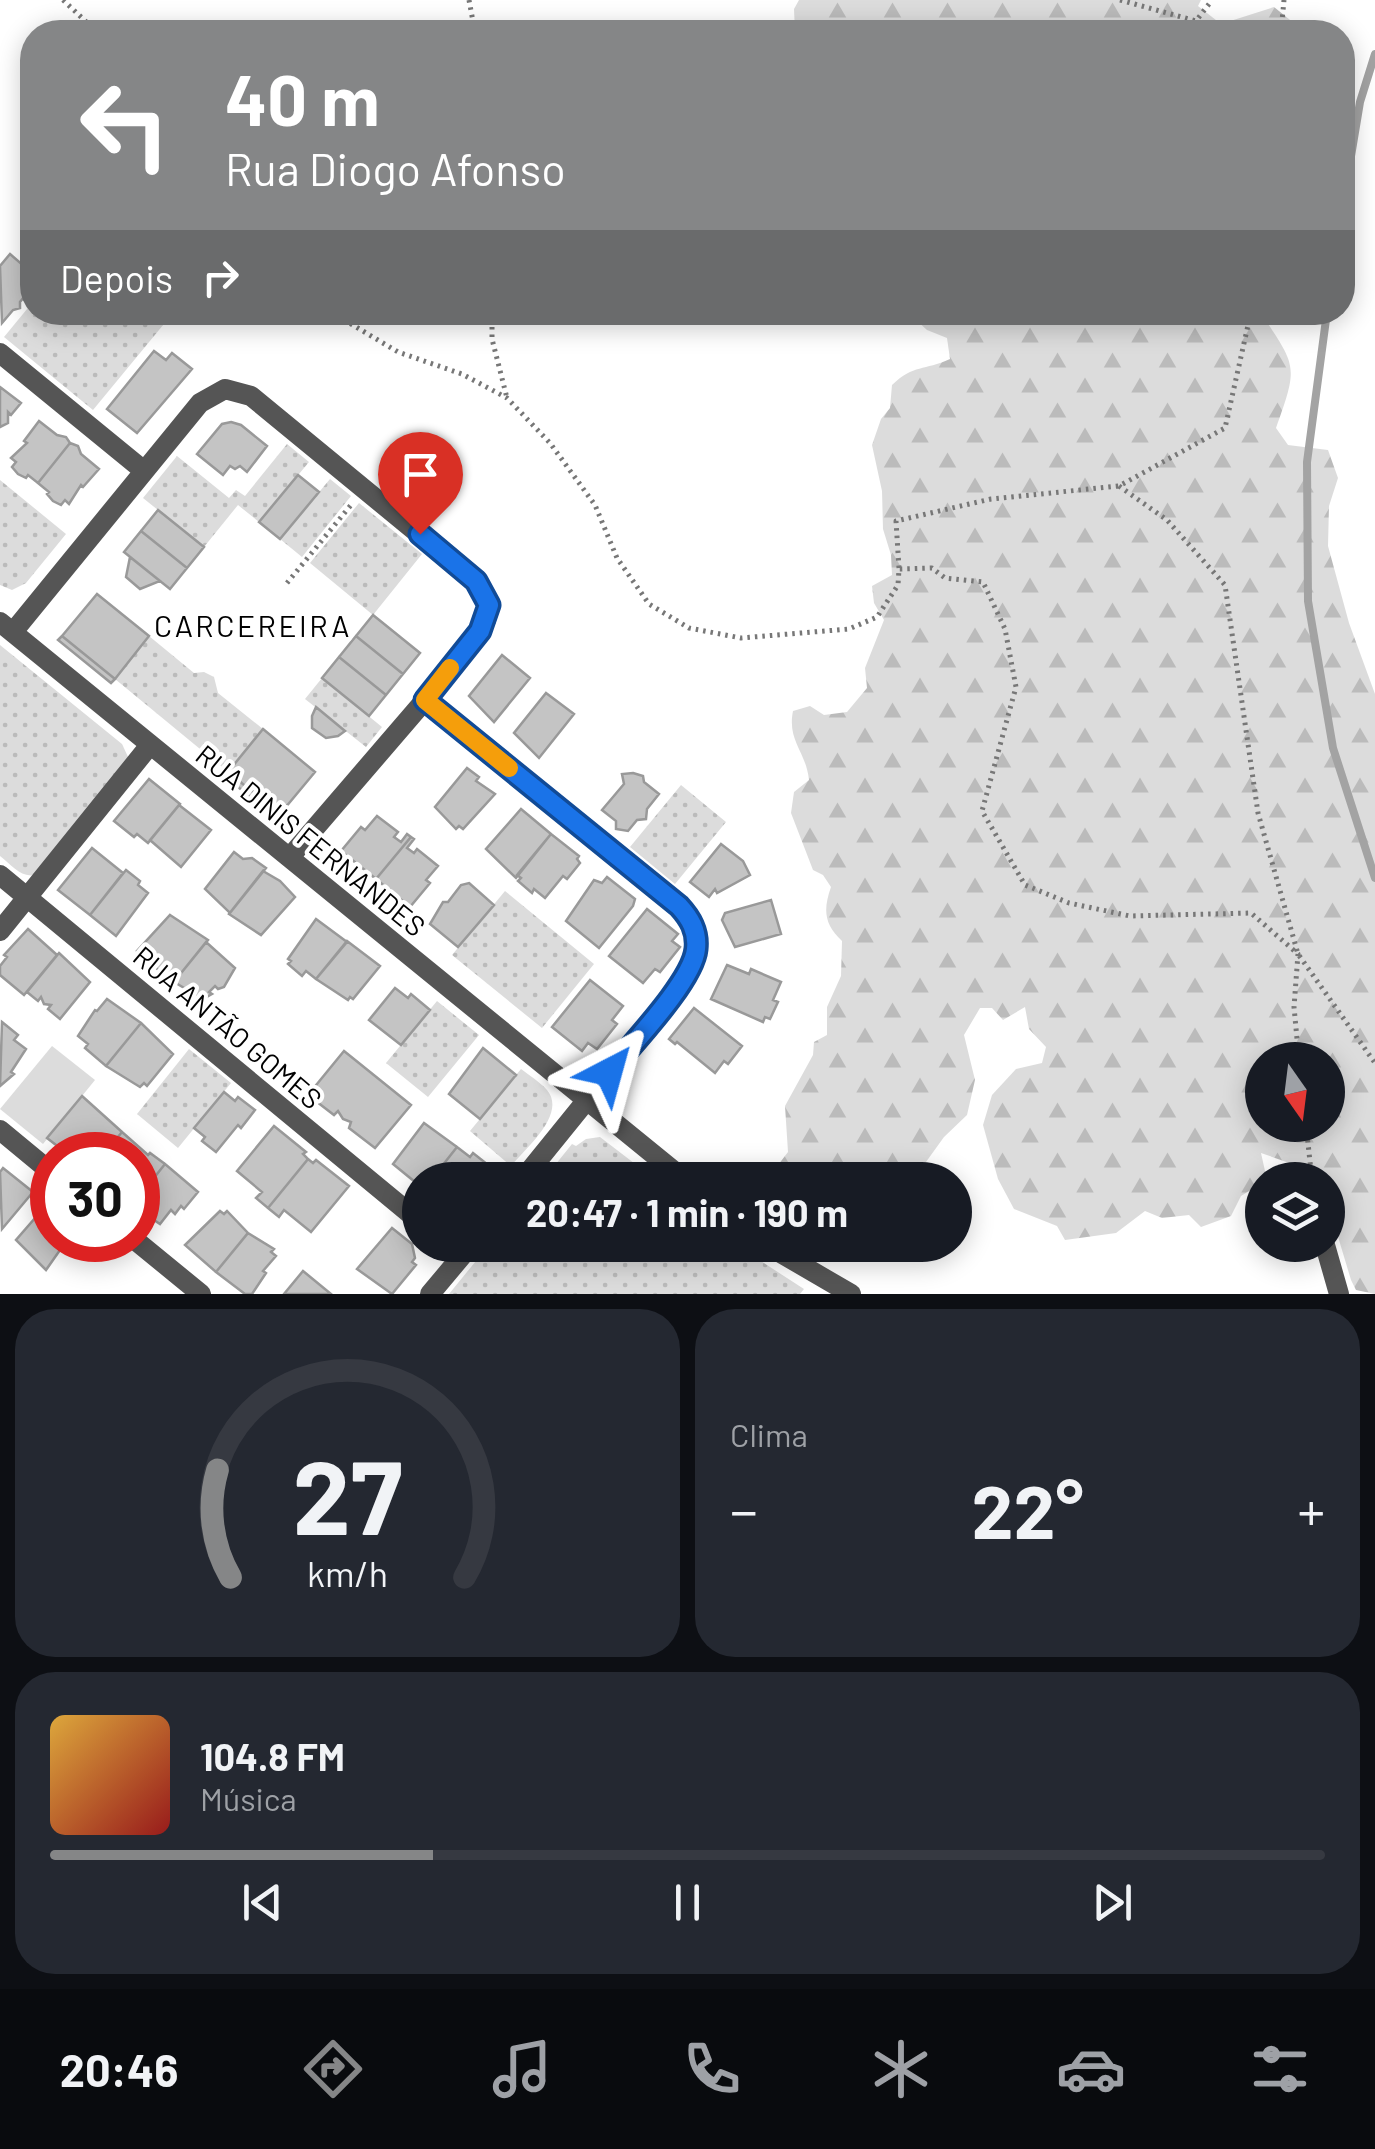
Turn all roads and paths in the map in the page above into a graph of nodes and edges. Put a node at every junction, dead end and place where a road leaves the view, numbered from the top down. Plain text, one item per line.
1 (63, 0) edge
2 (1120, 0) edge
3 (1212, 0) edge
4 (84, 20) edge
5 (1192, 20) edge
6 (1197, 20) edge
7 (352, 325) edge
8 (492, 325) edge
9 (1248, 325) edge
10 (0, 354) edge
11 (507, 398) junction
12 (143, 470) junction
13 (1118, 486) junction
14 (366, 487) junction
15 (900, 569) junction
16 (288, 583) dead end
17 (6, 627) edge
18 (425, 700) junction
19 (150, 745) junction
20 (290, 858) junction
21 (0, 875) edge
22 (27, 898) junction
23 (0, 931) edge
24 (1298, 954) junction
25 (1298, 1042) edge
26 (1375, 1063) edge
27 (586, 1101) junction
28 (0, 1130) edge
29 (30, 1155) edge
30 (537, 1162) edge
31 (662, 1162) edge
32 (402, 1207) edge
33 (160, 1260) edge
34 (451, 1262) edge
35 (796, 1262) edge
36 (1330, 1262) edge
37 (201, 1294) edge
38 (430, 1294) edge
39 (851, 1294) edge
40 (1339, 1294) edge

1 - 4 path
2 - 5 path
3 - 6 path
7 - 11 path
8 - 11 path
9 - 13 path
10 - 12 street
11 - 15 path
12 - 14 street
12 - 17 street
13 - 15 path
13 - 24 path
14 - 16 path
14 - 18 street
15 - 24 path
17 - 19 street, RUA DINIS FERNANDES
18 - 20 street
18 - 27 street
19 - 20 street, RUA DINIS FERNANDES
19 - 22 street
20 - 27 street, RUA DINIS FERNANDES
21 - 22 street, RUA ANTÃO GOMES
22 - 23 street
22 - 32 street, RUA ANTÃO GOMES
24 - 25 path
24 - 26 path
27 - 30 street
27 - 31 street, RUA DINIS FERNANDES
28 - 29 street
33 - 37 street
34 - 38 street
35 - 39 street
36 - 40 street

